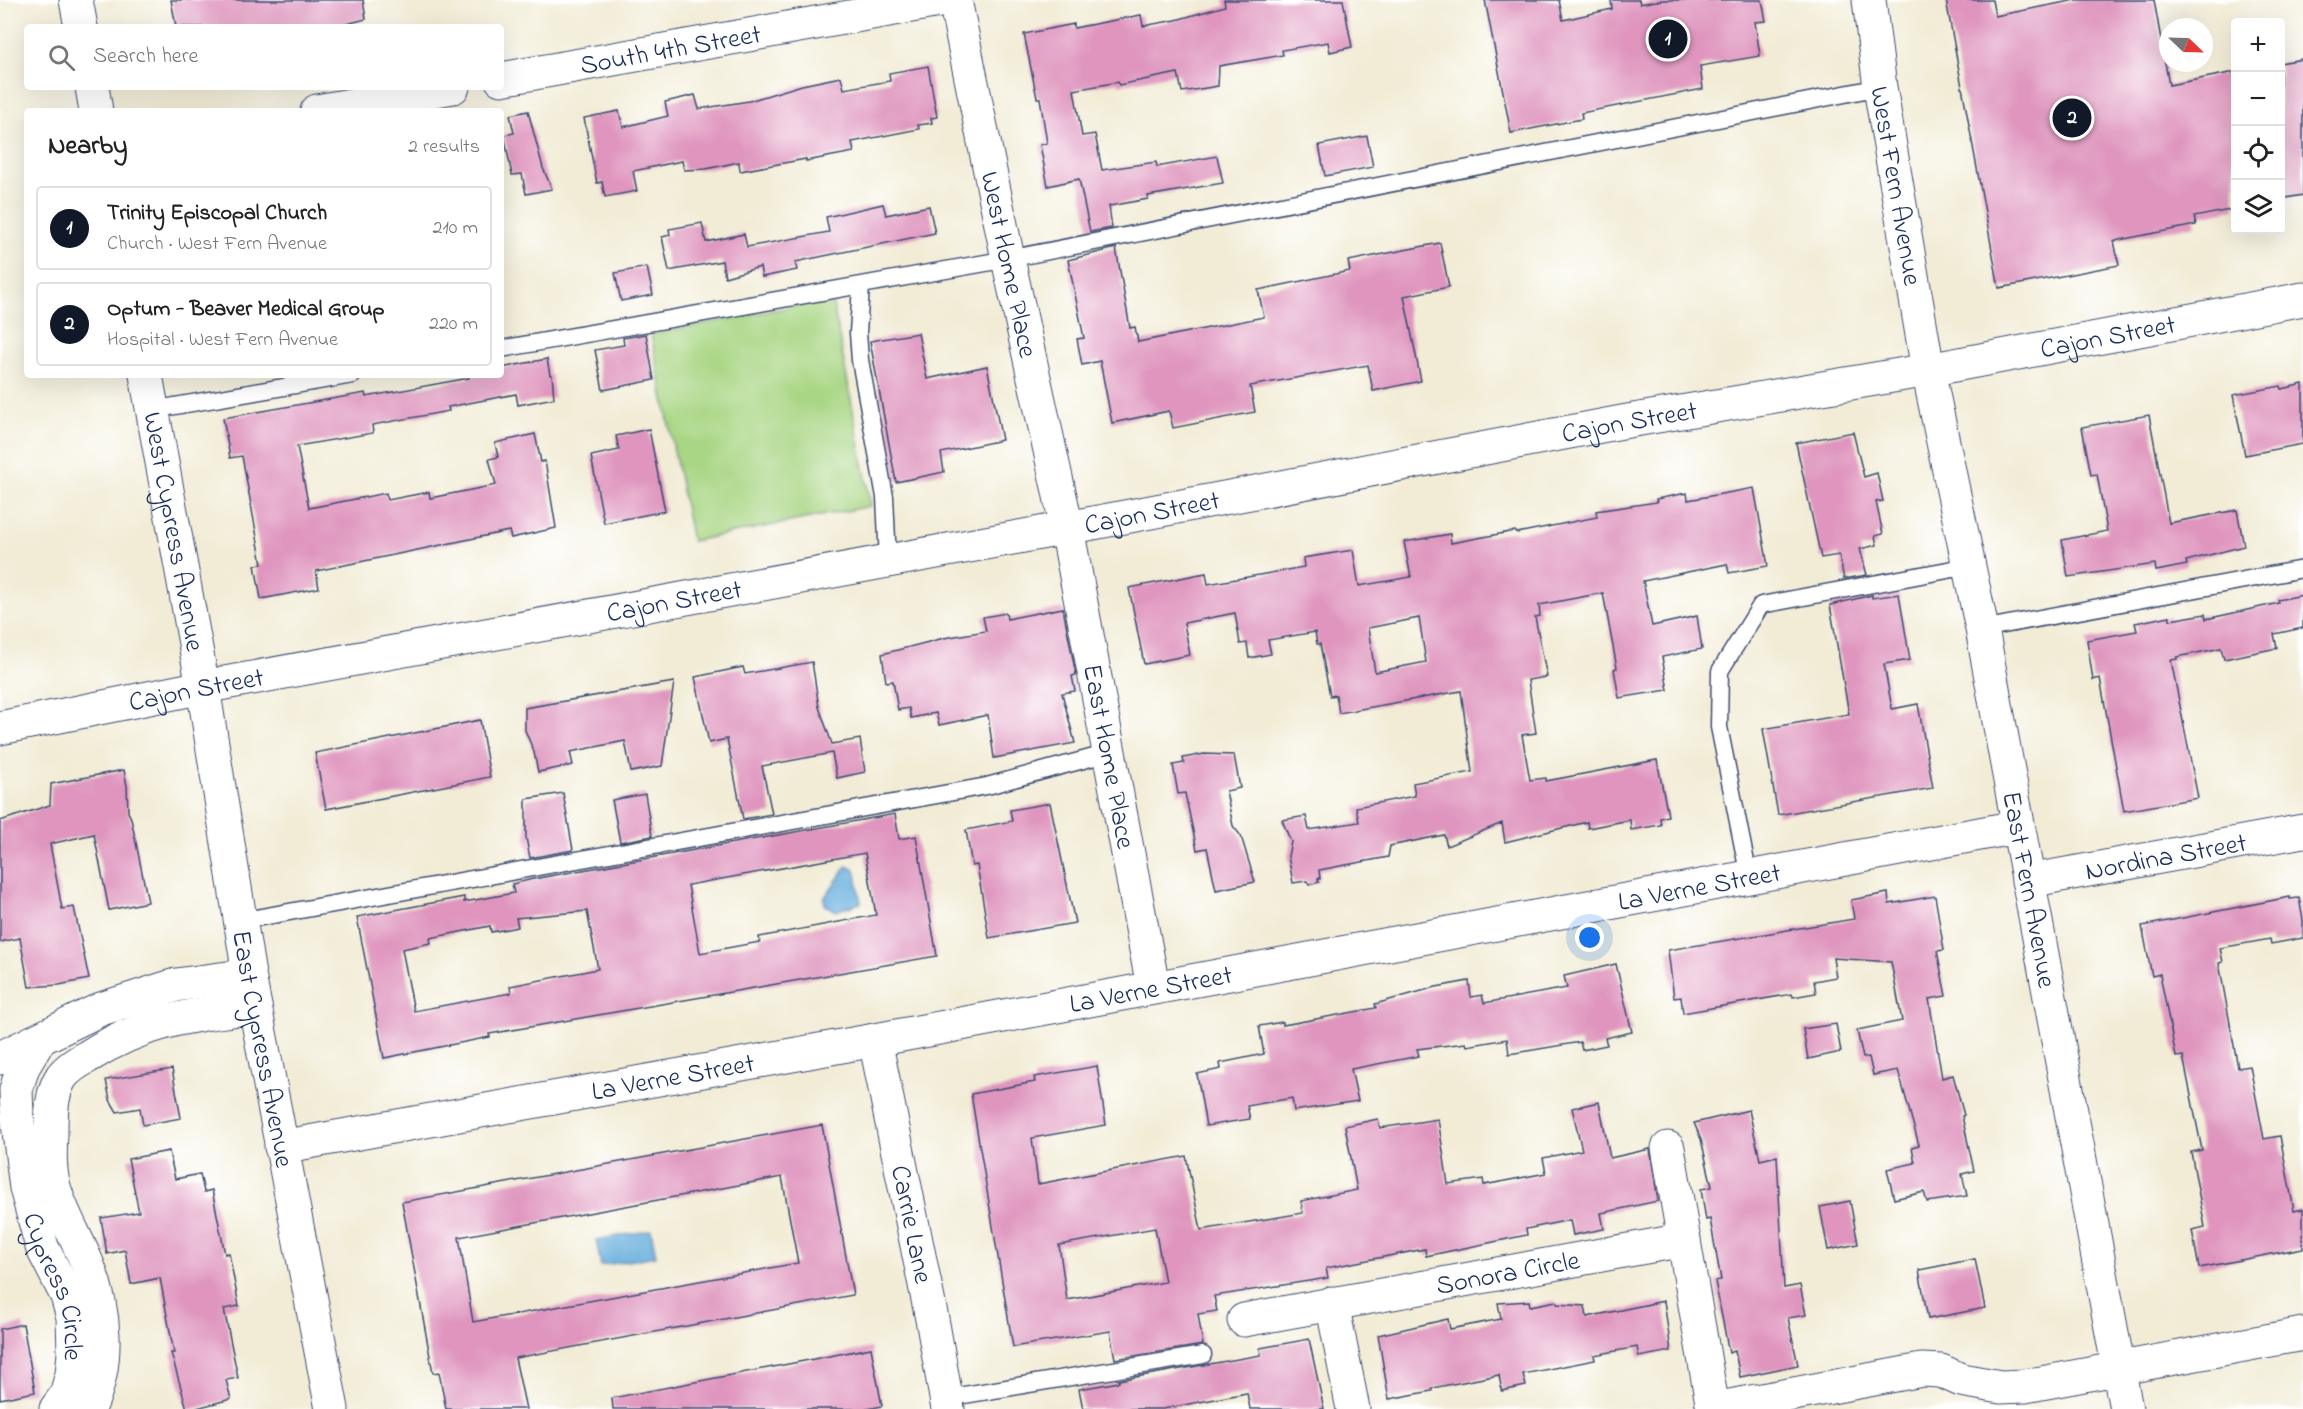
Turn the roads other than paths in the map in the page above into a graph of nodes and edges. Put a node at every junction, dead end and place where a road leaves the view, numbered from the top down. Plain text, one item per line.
1 (76, 0) edge
2 (945, 0) edge
3 (956, 0) edge
4 (1869, 0) edge
5 (80, 24) edge
6 (504, 77) edge
7 (1880, 87) junction
8 (92, 90) edge
9 (436, 90) edge
10 (96, 108) edge
11 (334, 108) edge
12 (1008, 259) junction
13 (861, 286) junction
14 (2303, 299) edge
15 (504, 348) edge
16 (1928, 370) junction
17 (147, 378) edge
18 (336, 378) edge
19 (152, 410) junction
20 (1067, 528) junction
21 (888, 561) junction
22 (1969, 566) junction
23 (2303, 569) edge
24 (1982, 629) junction
25 (203, 687) junction
26 (0, 728) edge
27 (1109, 753) junction
28 (2017, 827) junction
29 (2303, 831) edge
30 (1749, 877) junction
31 (2028, 881) junction
32 (239, 921) junction
33 (249, 975) junction
34 (1153, 987) junction
35 (255, 1007) junction
36 (39, 1040) junction
37 (875, 1040) junction
38 (0, 1058) edge
39 (71, 1067) junction
40 (8, 1092) edge
41 (281, 1147) junction
42 (1668, 1148) dead end
43 (1684, 1240) junction
44 (1332, 1303) junction
45 (1244, 1320) dead end
46 (2303, 1334) edge
47 (1203, 1355) dead end
48 (2119, 1368) junction
49 (947, 1404) edge
50 (56, 1409) edge
51 (89, 1409) edge
52 (332, 1409) edge
53 (1353, 1409) edge
54 (1714, 1409) edge
55 (2126, 1409) edge

1 - 5 street
2 - 6 street, South 4th Street
3 - 12 street, West Home Place
4 - 7 street, West Fern Avenue
7 - 12 lane
7 - 16 street, West Fern Avenue
8 - 10 street
9 - 11 street
12 - 13 lane
12 - 20 street, West Home Place
13 - 15 lane
13 - 21 lane
14 - 16 street, Cajon Street
16 - 20 street, Cajon Street
16 - 22 street, East Fern Avenue
17 - 19 street, West Cypress Avenue
18 - 19 lane
19 - 25 street, West Cypress Avenue
20 - 21 street, Cajon Street
20 - 27 street, East Home Place
21 - 25 street, Cajon Street
22 - 24 street, East Fern Avenue
22 - 30 lane
23 - 24 lane
24 - 28 street, East Fern Avenue
25 - 26 street, Cajon Street
25 - 32 street, East Cypress Avenue
27 - 32 lane
27 - 34 street, East Home Place
28 - 30 street, La Verne Street
28 - 31 street, East Fern Avenue
29 - 31 street, Nordina Street
30 - 34 street, La Verne Street
31 - 48 street, East Fern Avenue
32 - 33 street, East Cypress Avenue
33 - 35 street, East Cypress Avenue
33 - 36 street, Cypress Circle
34 - 37 street, La Verne Street
35 - 39 street, Cypress Circle
35 - 41 street, East Cypress Avenue
36 - 38 street, Cypress Circle
36 - 40 street, Cypress Circle
37 - 41 street, La Verne Street
37 - 49 street, Carrie Lane
39 - 40 street, Cypress Circle
39 - 51 street, Cypress Circle
40 - 50 street, Cypress Circle
41 - 52 street, East Cypress Avenue
42 - 43 street
43 - 44 street, Sonora Circle
43 - 54 street
44 - 45 street, Sonora Circle
44 - 53 street
46 - 48 street
47 - 49 lane
48 - 54 street
48 - 55 street, East Fern Avenue

